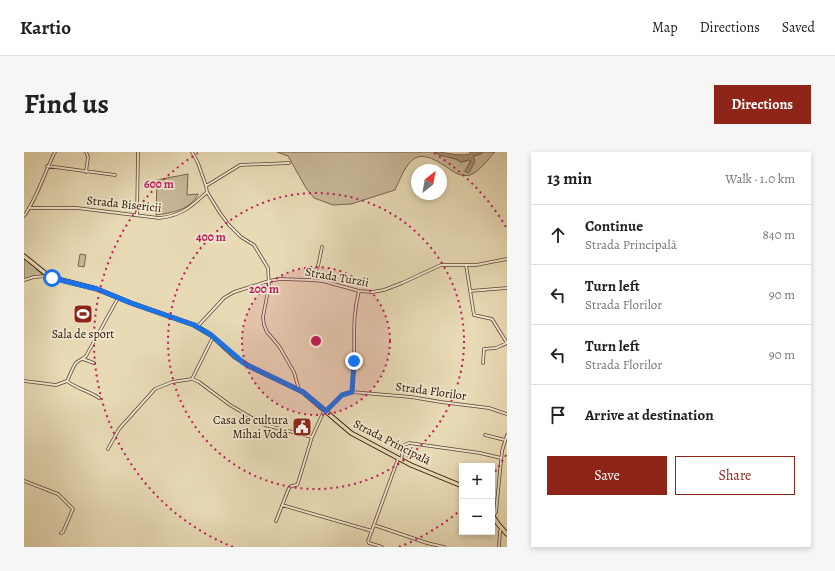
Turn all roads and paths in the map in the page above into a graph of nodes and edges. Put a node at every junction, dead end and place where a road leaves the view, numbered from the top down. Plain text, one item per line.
1 (55, 152) edge
2 (86, 152) edge
3 (138, 152) edge
4 (192, 152) edge
5 (289, 163) dead end
6 (47, 166) junction
7 (86, 172) junction
8 (115, 175) dead end
9 (206, 186) junction
10 (207, 192) junction
11 (30, 208) junction
12 (137, 215) junction
13 (24, 216) edge
14 (322, 247) dead end
15 (24, 256) edge
16 (507, 259) edge
17 (466, 265) junction
18 (48, 276) junction
19 (24, 280) edge
20 (311, 280) junction
21 (269, 281) junction
22 (507, 288) edge
23 (359, 291) junction
24 (470, 291) junction
25 (118, 298) junction
26 (198, 326) junction
27 (214, 337) junction
28 (507, 343) edge
29 (83, 359) junction
30 (94, 363) dead end
31 (483, 363) dead end
32 (192, 379) junction
33 (24, 381) edge
34 (67, 381) junction
35 (299, 390) junction
36 (352, 392) junction
37 (99, 398) dead end
38 (325, 410) junction
39 (507, 414) edge
40 (485, 435) dead end
41 (507, 435) edge
42 (312, 437) junction
43 (505, 440) junction
44 (108, 449) dead end
45 (501, 458) junction
46 (399, 459) junction
47 (24, 481) edge
48 (459, 485) edge
49 (282, 505) junction
50 (495, 513) edge
51 (495, 519) edge
52 (276, 520) dead end
53 (374, 525) junction
54 (502, 529) junction
55 (372, 531) junction
56 (61, 532) dead end
57 (507, 534) edge
58 (382, 547) edge
59 (444, 547) edge
60 (499, 547) edge

1 - 6 street
2 - 7 street
3 - 12 street
4 - 9 street
5 - 9 street
6 - 7 street
6 - 11 street
7 - 8 street
9 - 10 street
10 - 12 street, Strada Bisericii
10 - 21 street
11 - 12 street, Strada Bisericii
11 - 13 street
14 - 20 street
15 - 18 main road, Strada Principală
16 - 17 street, Strada Turzii
17 - 23 street, Strada Turzii
17 - 24 street
18 - 19 street
18 - 25 main road, Strada Principală
20 - 21 street, Strada Turzii
20 - 23 street, Strada Turzii
21 - 26 street, Strada Turzii
21 - 35 street
22 - 24 street
23 - 36 street
24 - 28 street
25 - 26 main road, Strada Principală
25 - 29 street
26 - 27 main road, Strada Principală
27 - 32 street
27 - 35 main road, Strada Principală
28 - 31 street
29 - 30 street
29 - 34 street
32 - 42 street
32 - 44 street
33 - 34 street
34 - 37 street
35 - 38 main road, Strada Principală
36 - 38 street
36 - 39 street, Strada Florilor
38 - 42 street
38 - 46 main road, Strada Principală
40 - 43 street
41 - 43 street
42 - 49 street
43 - 45 street
45 - 46 street
45 - 50 street
46 - 48 main road, Strada Principală
46 - 53 street
47 - 56 street
49 - 52 street
49 - 55 street
51 - 54 main road
53 - 55 street
53 - 59 street
54 - 57 main road
54 - 60 street
55 - 58 street

